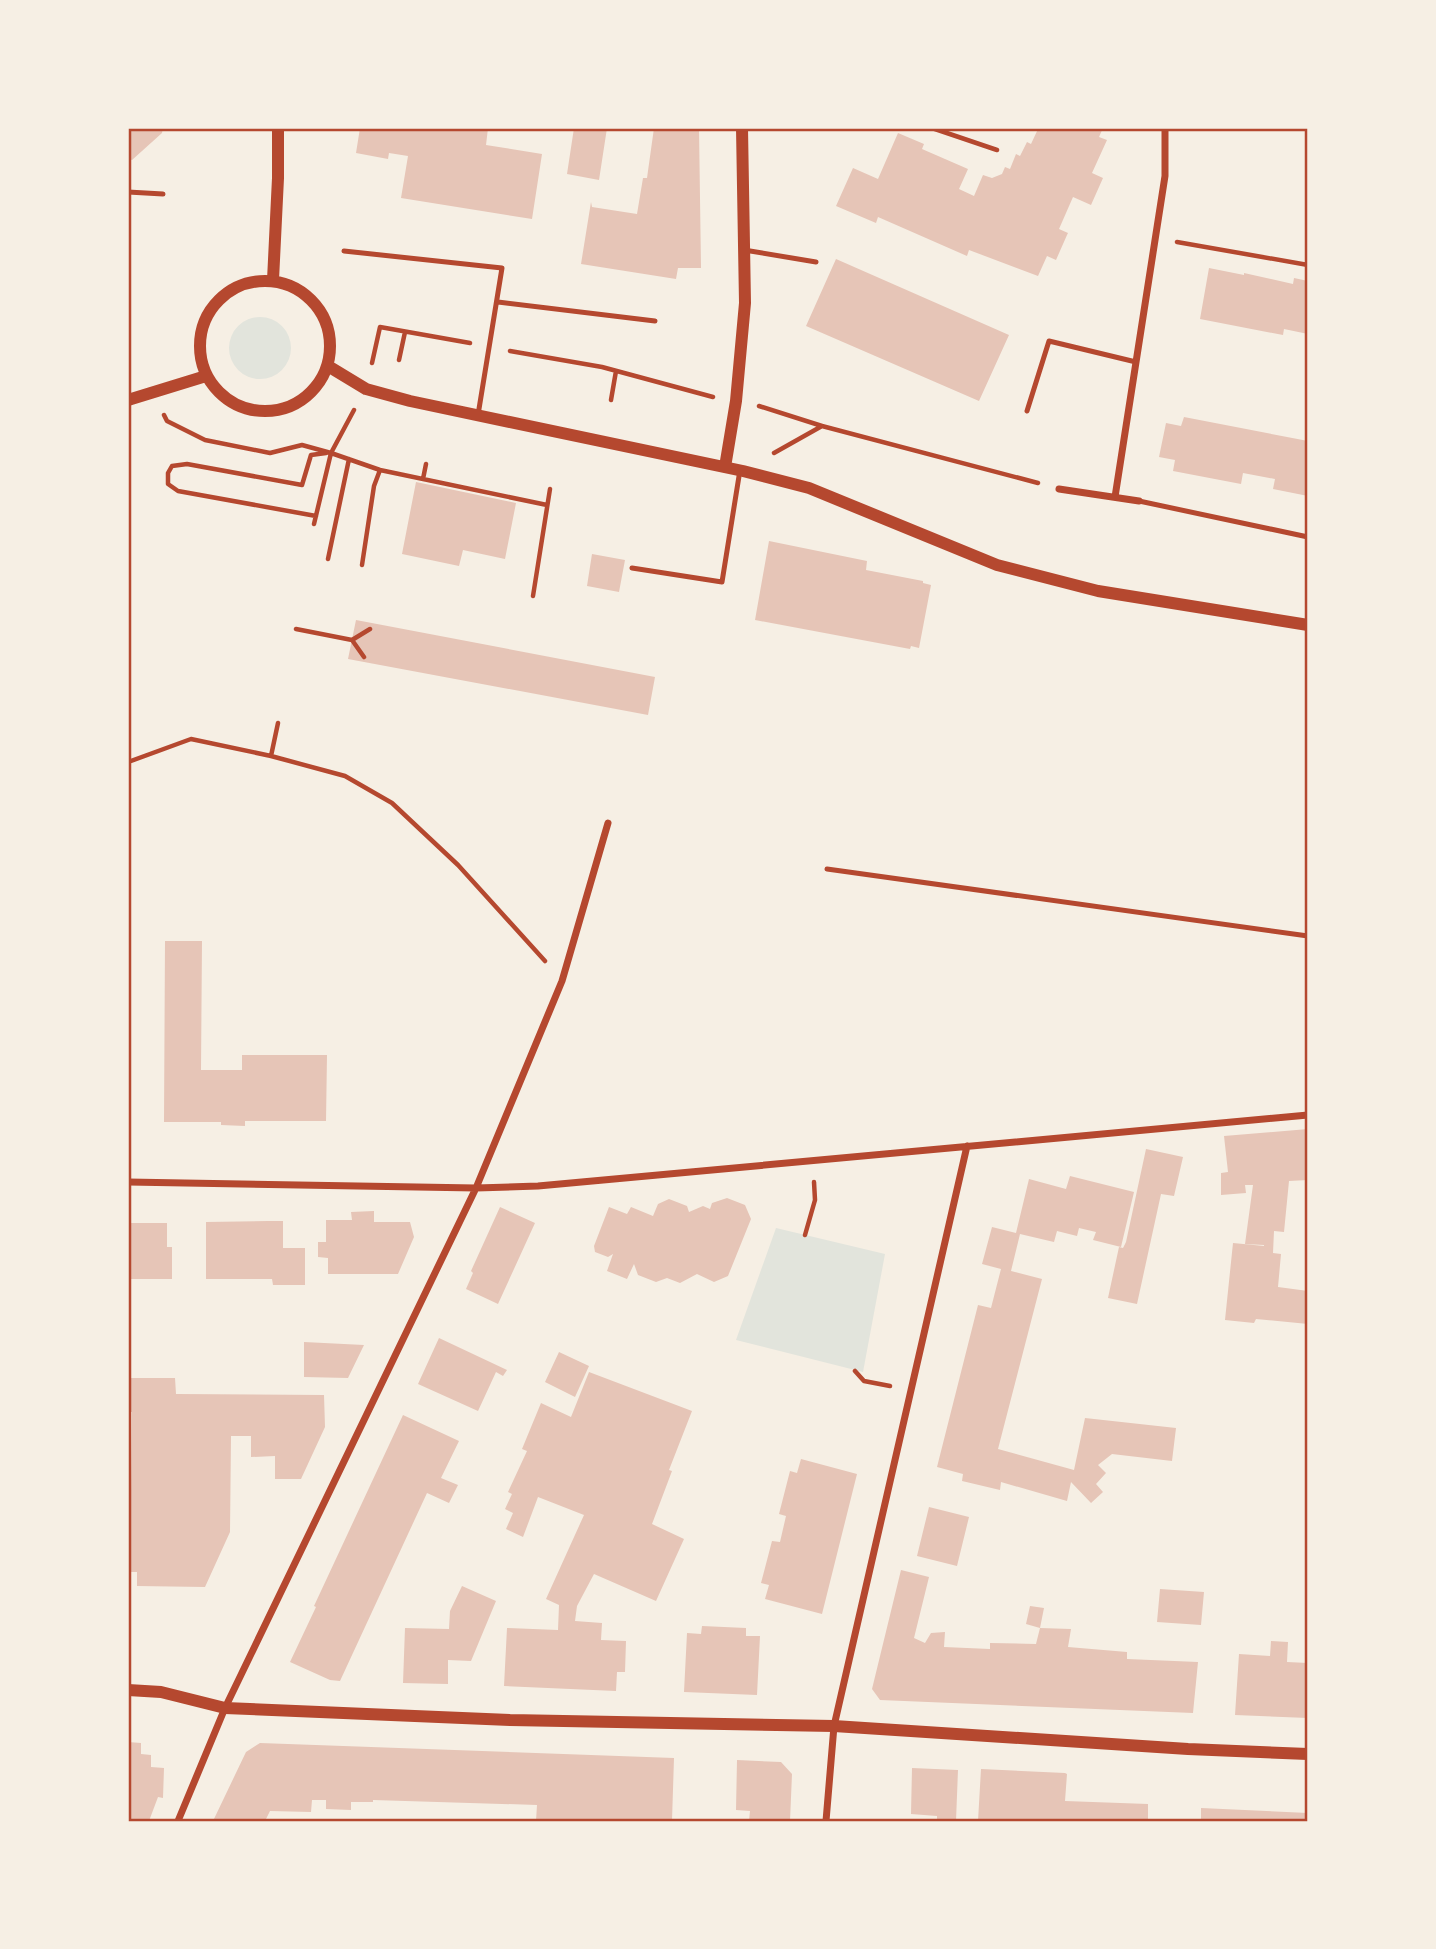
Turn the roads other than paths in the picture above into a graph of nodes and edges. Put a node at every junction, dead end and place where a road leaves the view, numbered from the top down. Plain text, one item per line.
1 (278, 128) edge
2 (742, 128) edge
3 (1165, 128) edge
4 (128, 191) edge
5 (163, 194) dead end
6 (744, 250) junction
7 (344, 251) dead end
8 (816, 262) dead end
9 (273, 280) junction
10 (498, 302) junction
11 (655, 321) dead end
12 (1136, 362) junction
13 (328, 366) junction
14 (206, 376) junction
15 (128, 400) edge
16 (1027, 411) dead end
17 (478, 417) junction
18 (726, 467) junction
19 (741, 470) junction
20 (1059, 489) road end
21 (1115, 497) junction
22 (1139, 501) joint
23 (1308, 537) edge
24 (632, 568) dead end
25 (1308, 625) edge
26 (608, 823) dead end
27 (827, 869) dead end
28 (1308, 936) edge
29 (1308, 1115) edge
30 (967, 1146) junction
31 (128, 1182) edge
32 (476, 1188) junction
33 (128, 1689) edge
34 (225, 1708) junction
35 (834, 1726) junction
36 (1308, 1754) edge
37 (178, 1821) edge
38 (826, 1821) edge

1 - 9 street
2 - 6 street
3 - 12 street
4 - 5 lane
6 - 8 lane
6 - 18 street
7 - 10 lane
9 - 13 street
9 - 14 street
10 - 11 lane
10 - 17 lane
12 - 16 lane
12 - 21 street
13 - 14 street
13 - 17 street
14 - 15 street
17 - 18 street
18 - 19 street
19 - 24 lane
19 - 25 street
20 - 21 street
21 - 22 street
22 - 23 lane
26 - 32 street
27 - 28 lane
29 - 30 street
30 - 32 street
30 - 35 street
31 - 32 street
32 - 34 street
33 - 34 street
34 - 35 street
34 - 37 street
35 - 36 street
35 - 38 street

